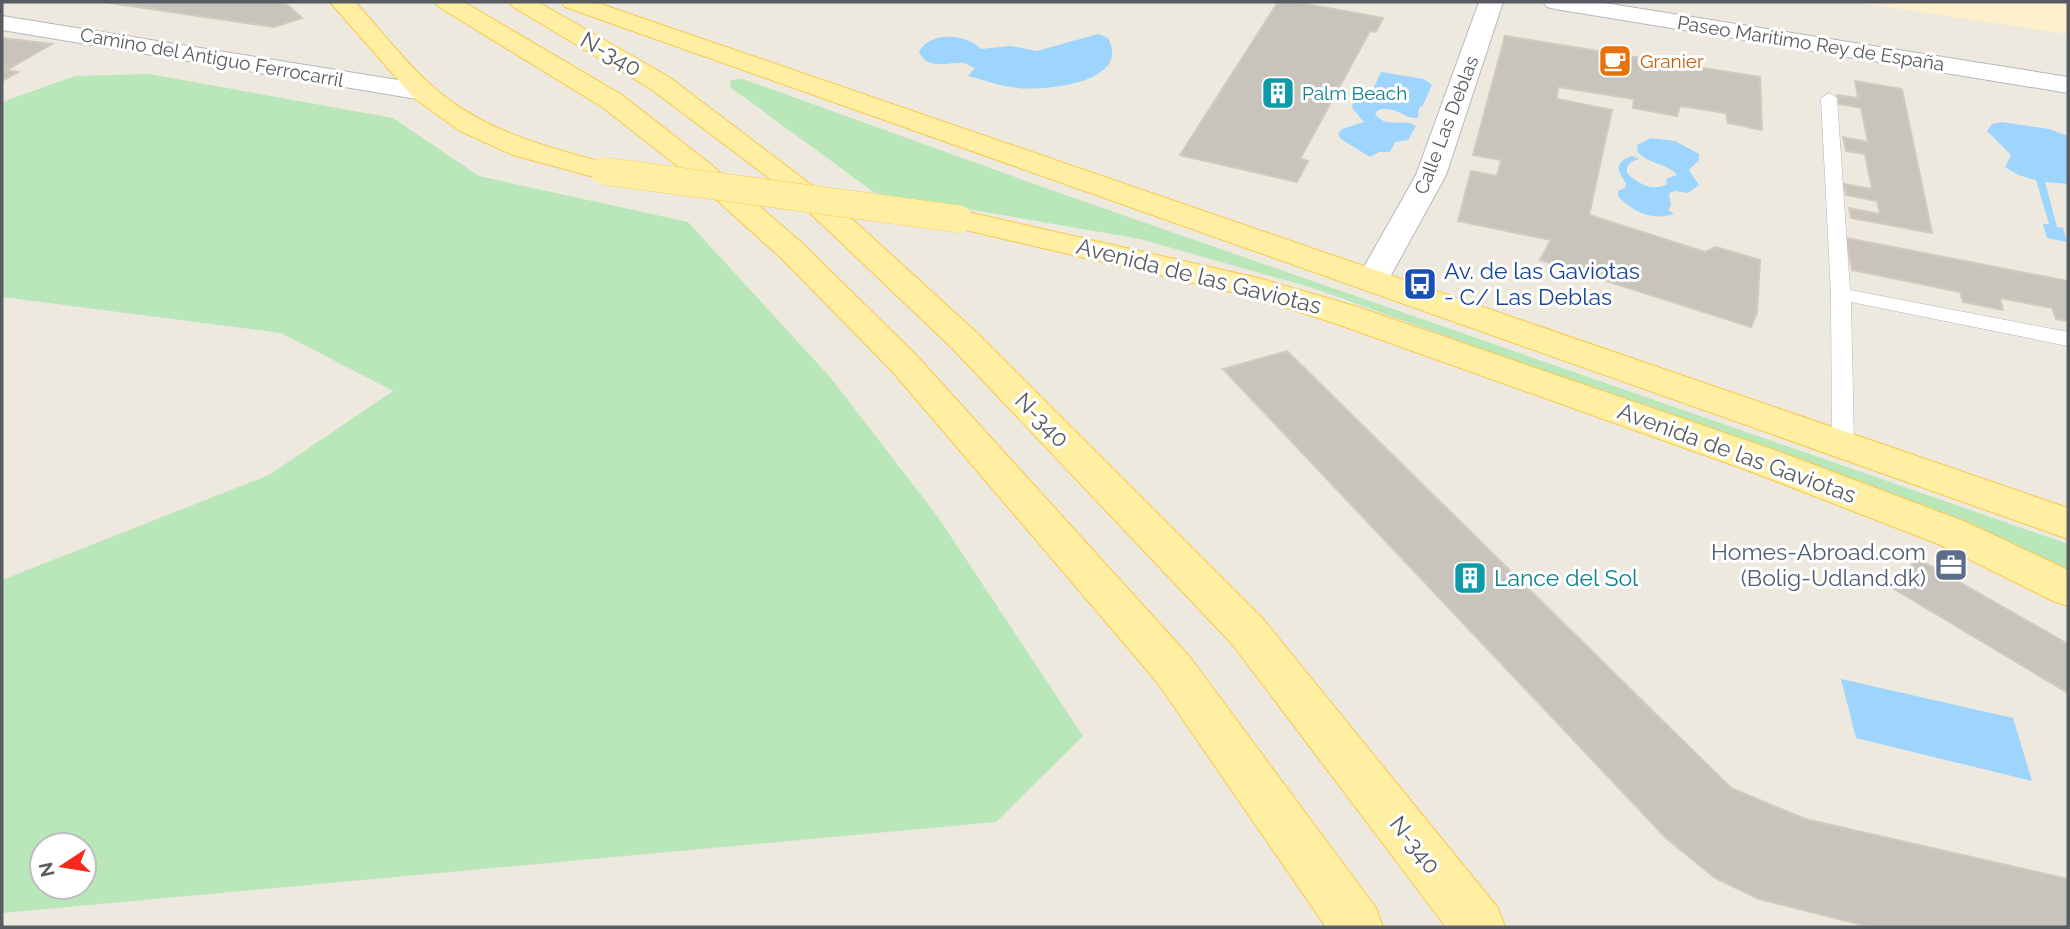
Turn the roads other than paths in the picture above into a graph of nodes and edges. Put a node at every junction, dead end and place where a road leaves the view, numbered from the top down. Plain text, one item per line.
1 (342, 2) edge
2 (447, 2) edge
3 (521, 2) edge
4 (573, 2) edge
5 (1491, 2) edge
6 (1555, 2) edge
7 (1673, 2) edge
8 (2, 23) edge
9 (2068, 65) edge
10 (2068, 85) edge
11 (423, 92) junction
12 (1829, 98) dead end
13 (1372, 281) junction
14 (1841, 294) junction
15 (2068, 339) edge
16 (1843, 444) junction
17 (2068, 524) edge
18 (2068, 589) edge
19 (1357, 927) edge
20 (1479, 927) edge

1 - 11 main road, Avenida de las Gaviotas
2 - 19 main road, N-340
3 - 20 main road, N-340
4 - 13 main road, Avenida de las Gaviotas
5 - 13 street, Calle Las Deblas
6 - 10 street, Paseo Marítimo Rey de España
7 - 9 street
8 - 11 street, Camino del Antiguo Ferrocarril
11 - 18 main road, Avenida de las Gaviotas, bridge
12 - 14 lane
13 - 16 main road, Avenida de las Gaviotas
14 - 15 lane
14 - 16 lane
16 - 17 main road, Avenida de las Gaviotas

